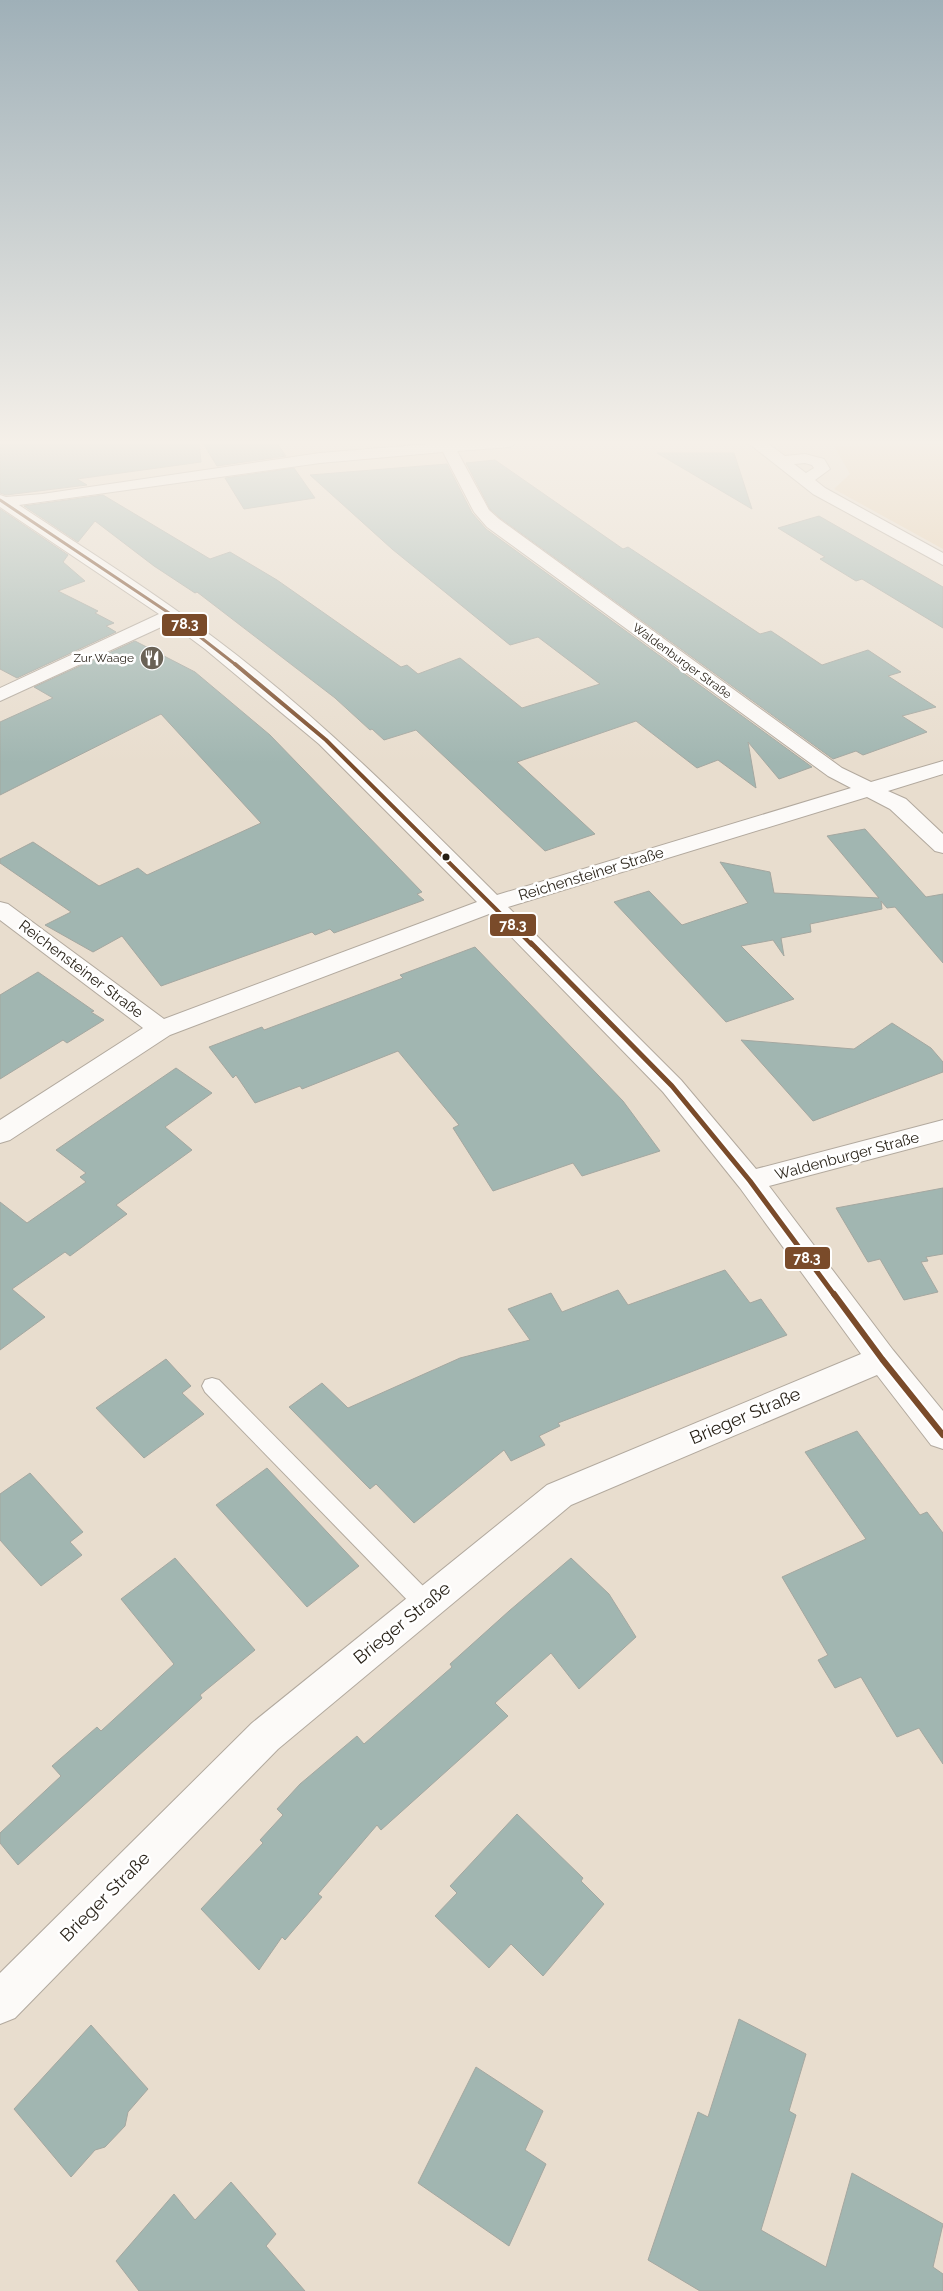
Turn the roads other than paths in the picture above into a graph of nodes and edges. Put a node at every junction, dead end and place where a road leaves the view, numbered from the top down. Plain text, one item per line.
1 (73, 549) edge
2 (529, 549) edge
3 (923, 549) edge
4 (943, 560) edge
5 (172, 615) junction
6 (0, 695) edge
7 (943, 767) edge
8 (867, 789) junction
9 (943, 846) edge
10 (493, 904) junction
11 (0, 909) edge
12 (161, 1029) junction
13 (943, 1130) edge
14 (0, 1133) edge
15 (750, 1181) junction
16 (882, 1358) junction
17 (212, 1386) dead end
18 (943, 1435) edge
19 (426, 1604) junction
20 (0, 2003) edge

1 - 5 street
2 - 8 street, Waldenburger Straße
3 - 4 street
5 - 6 street
5 - 10 street
7 - 8 street, Reichensteiner Straße
8 - 9 street, Waldenburger Straße
8 - 10 street, Reichensteiner Straße
10 - 12 street, Reichensteiner Straße
10 - 15 street
11 - 12 street, Reichensteiner Straße
12 - 14 street, Reichensteiner Straße
13 - 15 street, Waldenburger Straße
15 - 16 street
16 - 18 street
16 - 19 street, Brieger Straße
17 - 19 lane
19 - 20 street, Brieger Straße

